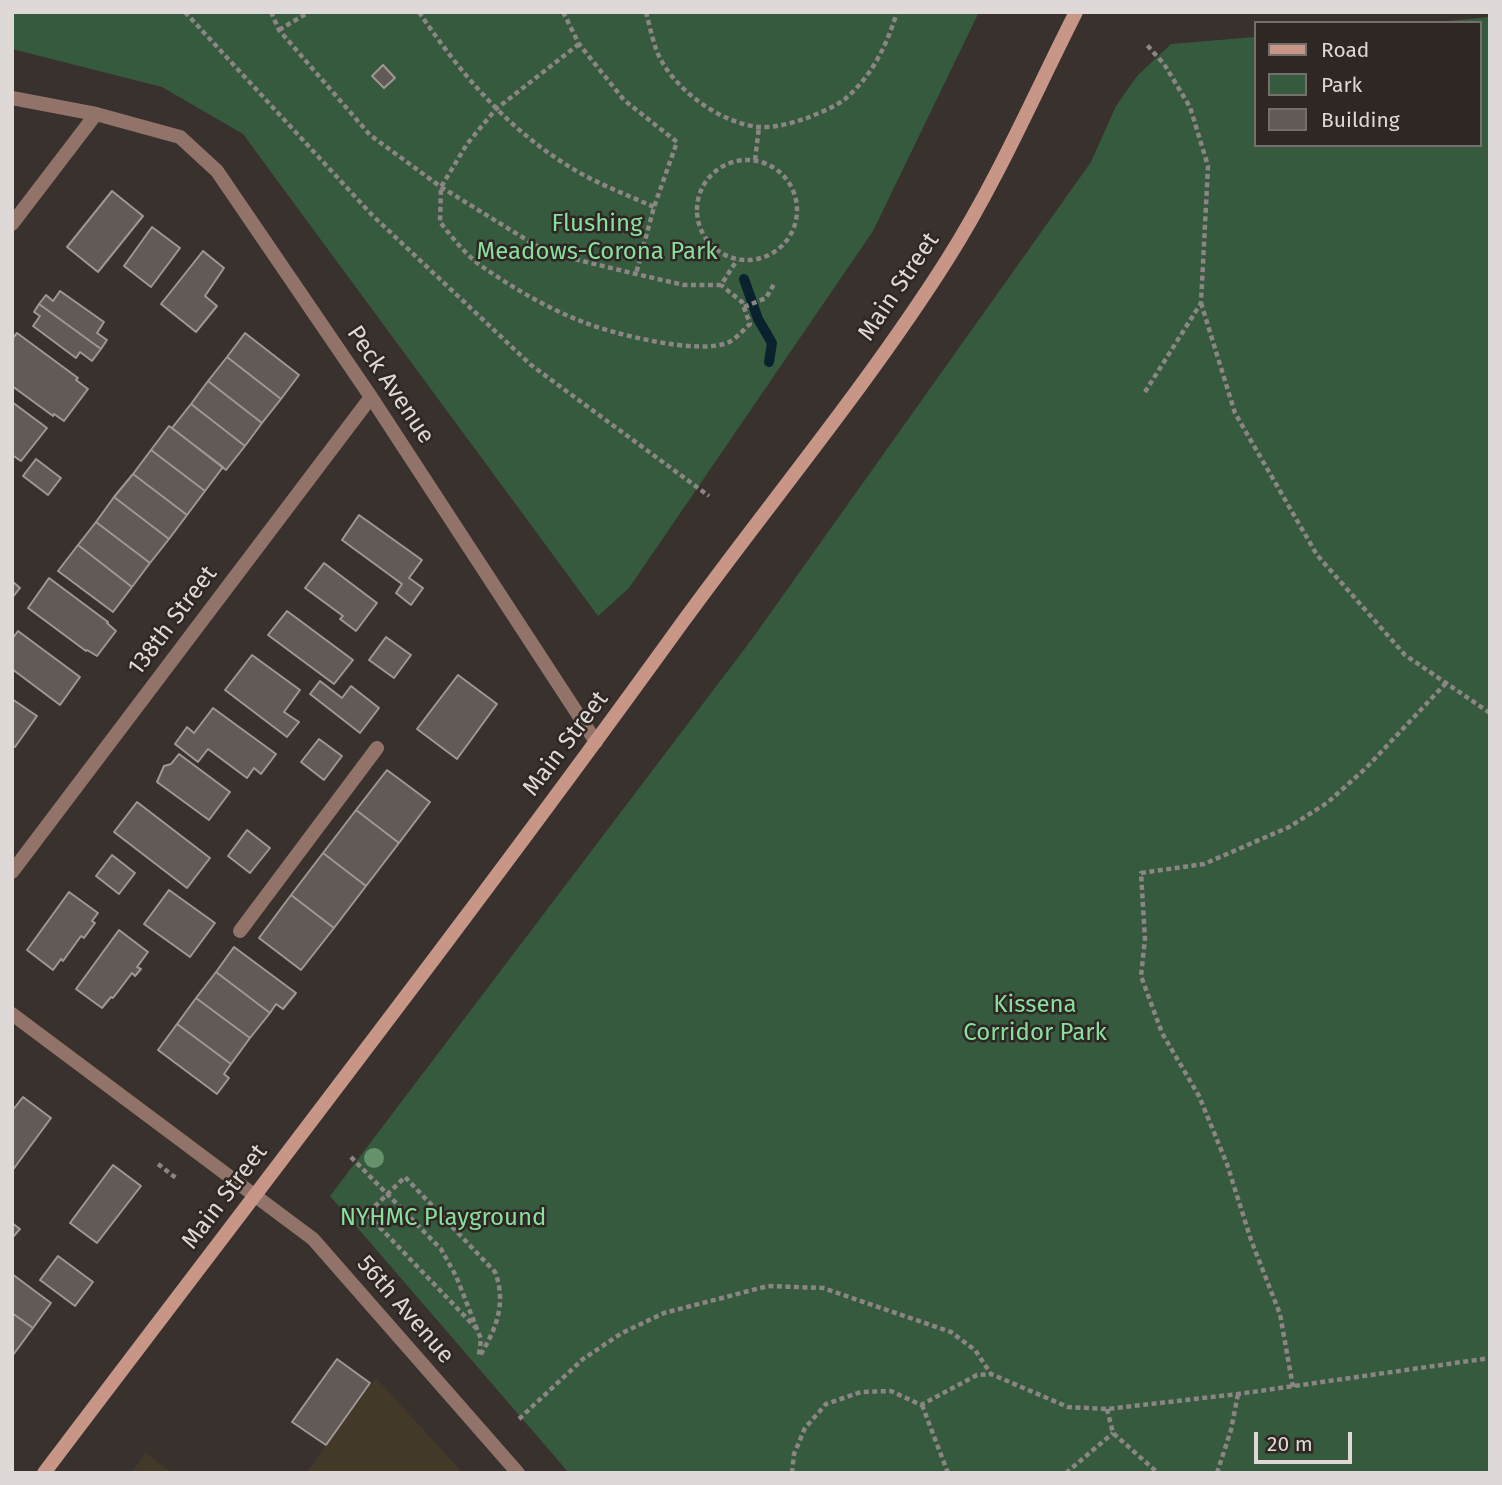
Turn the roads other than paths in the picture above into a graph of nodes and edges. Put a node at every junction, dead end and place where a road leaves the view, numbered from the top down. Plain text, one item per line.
1 (1076, 12) edge
2 (12, 98) edge
3 (96, 114) junction
4 (12, 224) edge
5 (371, 397) junction
6 (596, 742) junction
7 (377, 748) dead end
8 (12, 872) edge
9 (240, 931) dead end
10 (12, 1014) edge
11 (255, 1196) junction
12 (44, 1473) edge
13 (518, 1473) edge

1 - 6 main road, Main Street
2 - 3 street, Peck Avenue
3 - 4 street
3 - 5 street, Peck Avenue
5 - 6 street, Peck Avenue
5 - 8 street, 138th Street
6 - 11 main road, Main Street
7 - 9 street
10 - 11 street, 56th Avenue
11 - 12 main road, Main Street
11 - 13 street, 56th Avenue

